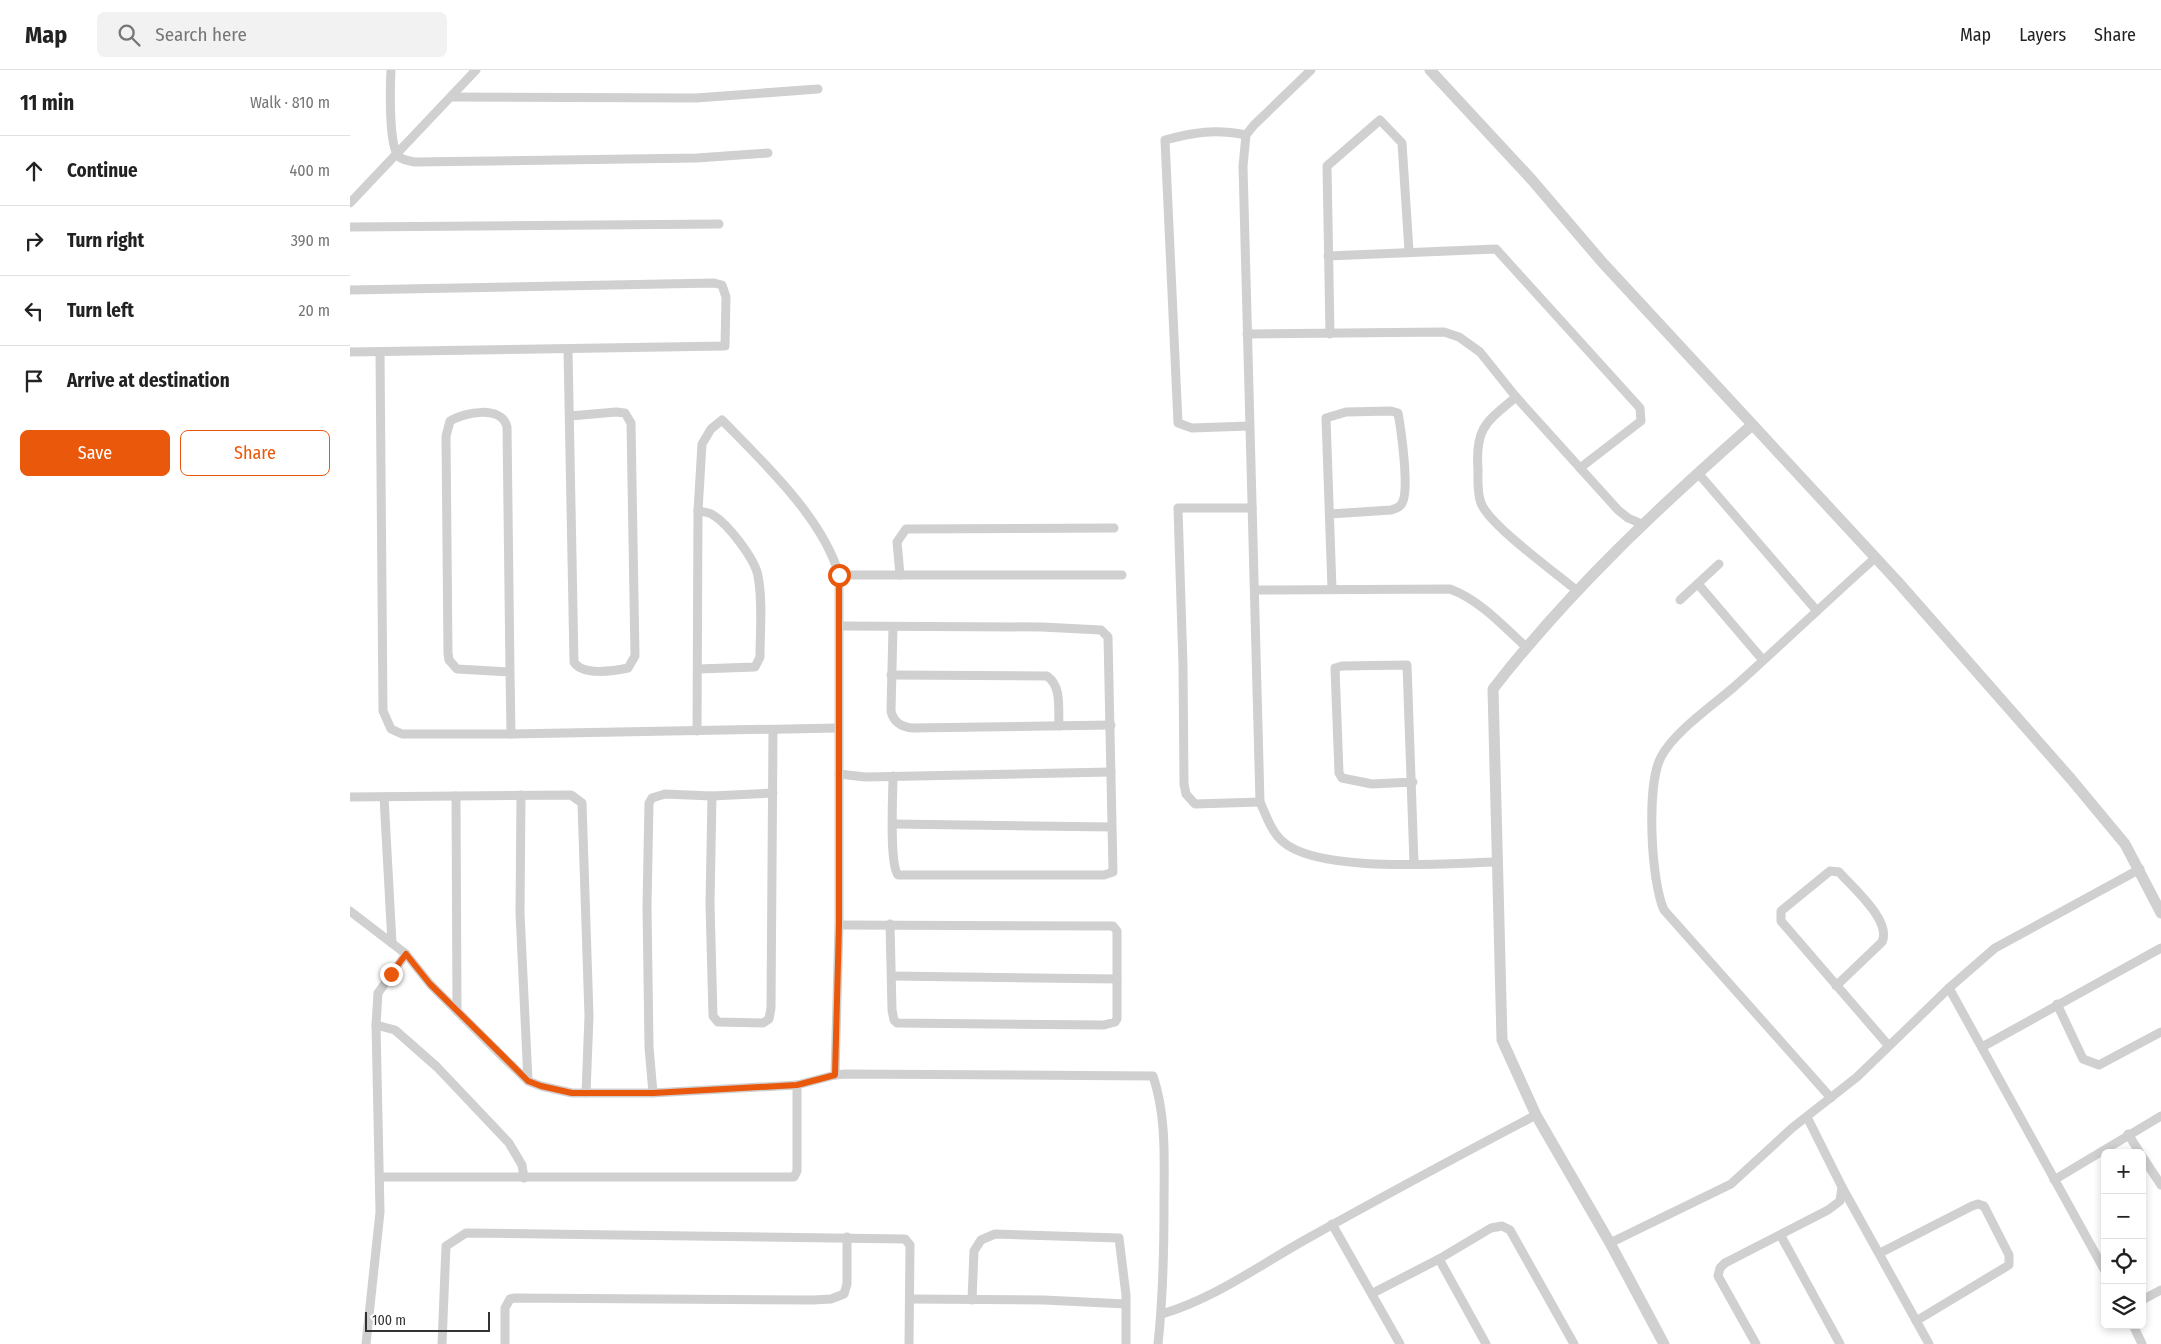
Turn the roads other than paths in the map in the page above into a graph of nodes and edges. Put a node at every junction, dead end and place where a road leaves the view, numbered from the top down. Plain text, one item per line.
1 (391, 70) edge
2 (476, 70) edge
3 (1311, 70) edge
4 (1430, 70) edge
5 (818, 89) dead end
6 (450, 97) junction
7 (1246, 135) junction
8 (396, 153) junction
9 (768, 153) dead end
10 (350, 203) edge
11 (718, 224) dead end
12 (350, 227) edge
13 (1409, 251) junction
14 (1328, 256) junction
15 (350, 290) edge
16 (1247, 334) junction
17 (1330, 334) junction
18 (568, 350) junction
19 (350, 352) edge
20 (380, 352) junction
21 (1516, 397) junction
22 (570, 416) junction
23 (1752, 425) junction
24 (1250, 426) junction
25 (1580, 468) junction
26 (1698, 473) junction
27 (1252, 508) junction
28 (698, 511) junction
29 (1330, 514) junction
30 (1644, 524) junction
31 (1114, 528) dead end
32 (1874, 559) junction
33 (1719, 564) dead end
34 (839, 575) junction
35 (900, 575) junction
36 (1122, 575) dead end
37 (1698, 584) junction
38 (1332, 589) junction
39 (1255, 590) junction
40 (1576, 590) junction
41 (1680, 600) dead end
42 (1816, 611) junction
43 (840, 626) junction
44 (893, 627) junction
45 (1526, 647) junction
46 (1762, 659) junction
47 (698, 669) junction
48 (510, 672) junction
49 (891, 675) junction
50 (1111, 725) junction
51 (1059, 726) junction
52 (839, 728) junction
53 (773, 730) junction
54 (697, 731) junction
55 (511, 734) junction
56 (1111, 772) junction
57 (839, 774) junction
58 (893, 776) junction
59 (1413, 782) junction
60 (773, 794) junction
61 (521, 795) junction
62 (456, 796) junction
63 (712, 796) junction
64 (350, 797) edge
65 (384, 797) junction
66 (1260, 802) junction
67 (893, 824) junction
68 (1111, 827) junction
69 (1496, 862) junction
70 (1414, 863) junction
71 (2140, 869) junction
72 (350, 911) edge
73 (2161, 913) edge
74 (890, 924) junction
75 (839, 925) junction
76 (392, 943) junction
77 (2161, 948) edge
78 (406, 954) junction
79 (892, 976) junction
80 (1117, 979) junction
81 (1836, 986) junction
82 (1949, 988) junction
83 (2057, 1004) junction
84 (458, 1011) junction
85 (376, 1025) junction
86 (2161, 1032) edge
87 (1888, 1045) junction
88 (1982, 1047) junction
89 (835, 1075) junction
90 (528, 1081) junction
91 (797, 1085) junction
92 (653, 1093) junction
93 (586, 1094) junction
94 (1831, 1098) junction
95 (1536, 1114) junction
96 (2161, 1116) edge
97 (1808, 1117) junction
98 (2128, 1134) junction
99 (2137, 1149) edge
100 (2146, 1162) edge
101 (381, 1177) junction
102 (524, 1178) junction
103 (2054, 1180) junction
104 (2161, 1185) edge
105 (1842, 1187) junction
106 (1332, 1224) junction
107 (1781, 1236) junction
108 (847, 1238) junction
109 (1610, 1243) junction
110 (1880, 1253) junction
111 (1439, 1259) junction
112 (2101, 1264) edge
113 (2161, 1290) edge
114 (1373, 1293) junction
115 (2146, 1298) edge
116 (910, 1299) junction
117 (972, 1300) junction
118 (1126, 1304) junction
119 (1162, 1314) junction
120 (1916, 1321) junction
121 (2136, 1329) edge
122 (1659, 1342) edge
123 (366, 1344) edge
124 (442, 1344) edge
125 (505, 1344) edge
126 (909, 1344) edge
127 (1126, 1344) edge
128 (1158, 1344) edge
129 (1400, 1344) edge
130 (1486, 1344) edge
131 (1574, 1344) edge
132 (1756, 1344) edge
133 (1840, 1344) edge
134 (1929, 1344) edge
135 (2142, 1344) edge

1 - 8 street
2 - 6 street
3 - 7 street
4 - 23 street
5 - 6 street
6 - 8 street
7 - 16 street
7 - 24 street
8 - 9 street
8 - 10 street
11 - 12 street
13 - 14 street
13 - 14 street
13 - 25 street
14 - 17 street
15 - 18 street
16 - 17 street
16 - 24 street
17 - 21 street
18 - 20 street
18 - 22 street
19 - 20 street
20 - 55 street
21 - 25 street
21 - 40 street
22 - 22 street
23 - 26 street
23 - 32 street
24 - 27 street
25 - 30 street
26 - 30 street
26 - 42 street
27 - 39 street
27 - 66 street
28 - 34 street
28 - 47 street
28 - 47 street
29 - 29 street
29 - 38 street
30 - 40 street
31 - 35 street
32 - 42 street
32 - 71 street
33 - 37 street
34 - 35 street
34 - 43 street
35 - 36 street
37 - 41 street
37 - 46 street
38 - 39 street
38 - 45 street
39 - 66 street
40 - 45 street
42 - 46 street
43 - 44 street
43 - 52 street
44 - 49 street
44 - 50 street
45 - 69 street
46 - 94 street
47 - 54 street
48 - 48 street
48 - 55 street
49 - 51 street
49 - 51 street
50 - 51 street
50 - 56 street
52 - 53 street
52 - 57 street
53 - 54 street
53 - 60 street
54 - 55 street
56 - 58 street
56 - 68 street
57 - 58 street
57 - 75 street
58 - 67 street
59 - 59 street
59 - 70 street
60 - 63 street
60 - 63 street
61 - 62 street
61 - 90 street
61 - 93 street
62 - 65 street
62 - 84 street
63 - 92 street
64 - 65 street
65 - 76 street
66 - 70 street
67 - 68 street
67 - 68 street
69 - 70 street
69 - 95 street
71 - 73 street
71 - 82 street
72 - 76 street
74 - 75 street
74 - 79 street
74 - 80 street
75 - 89 street
76 - 78 street
77 - 83 street
78 - 84 street
78 - 85 street
79 - 80 street
79 - 80 street
81 - 81 street
81 - 87 street
82 - 87 street
82 - 88 street
83 - 86 street
83 - 88 street
84 - 90 street
85 - 101 street
85 - 102 street
87 - 94 street
88 - 103 street
89 - 91 street
89 - 119 street
90 - 93 street
91 - 92 street
91 - 102 street
92 - 93 street
94 - 97 street
95 - 106 street
95 - 109 street
96 - 98 street
97 - 105 street
97 - 109 street
98 - 99 street
98 - 103 street
100 - 104 street
101 - 102 street
101 - 123 street
103 - 112 street
105 - 107 street
105 - 110 street
106 - 114 street
106 - 119 street
107 - 132 street
107 - 133 street
108 - 116 street
108 - 124 street
108 - 125 street
109 - 122 street
110 - 120 street
110 - 120 street
111 - 114 street
111 - 130 street
111 - 131 street
113 - 115 street
114 - 129 street
116 - 117 street
116 - 126 street
117 - 118 street
117 - 118 street
118 - 127 street
119 - 128 street
120 - 134 street
121 - 135 street

